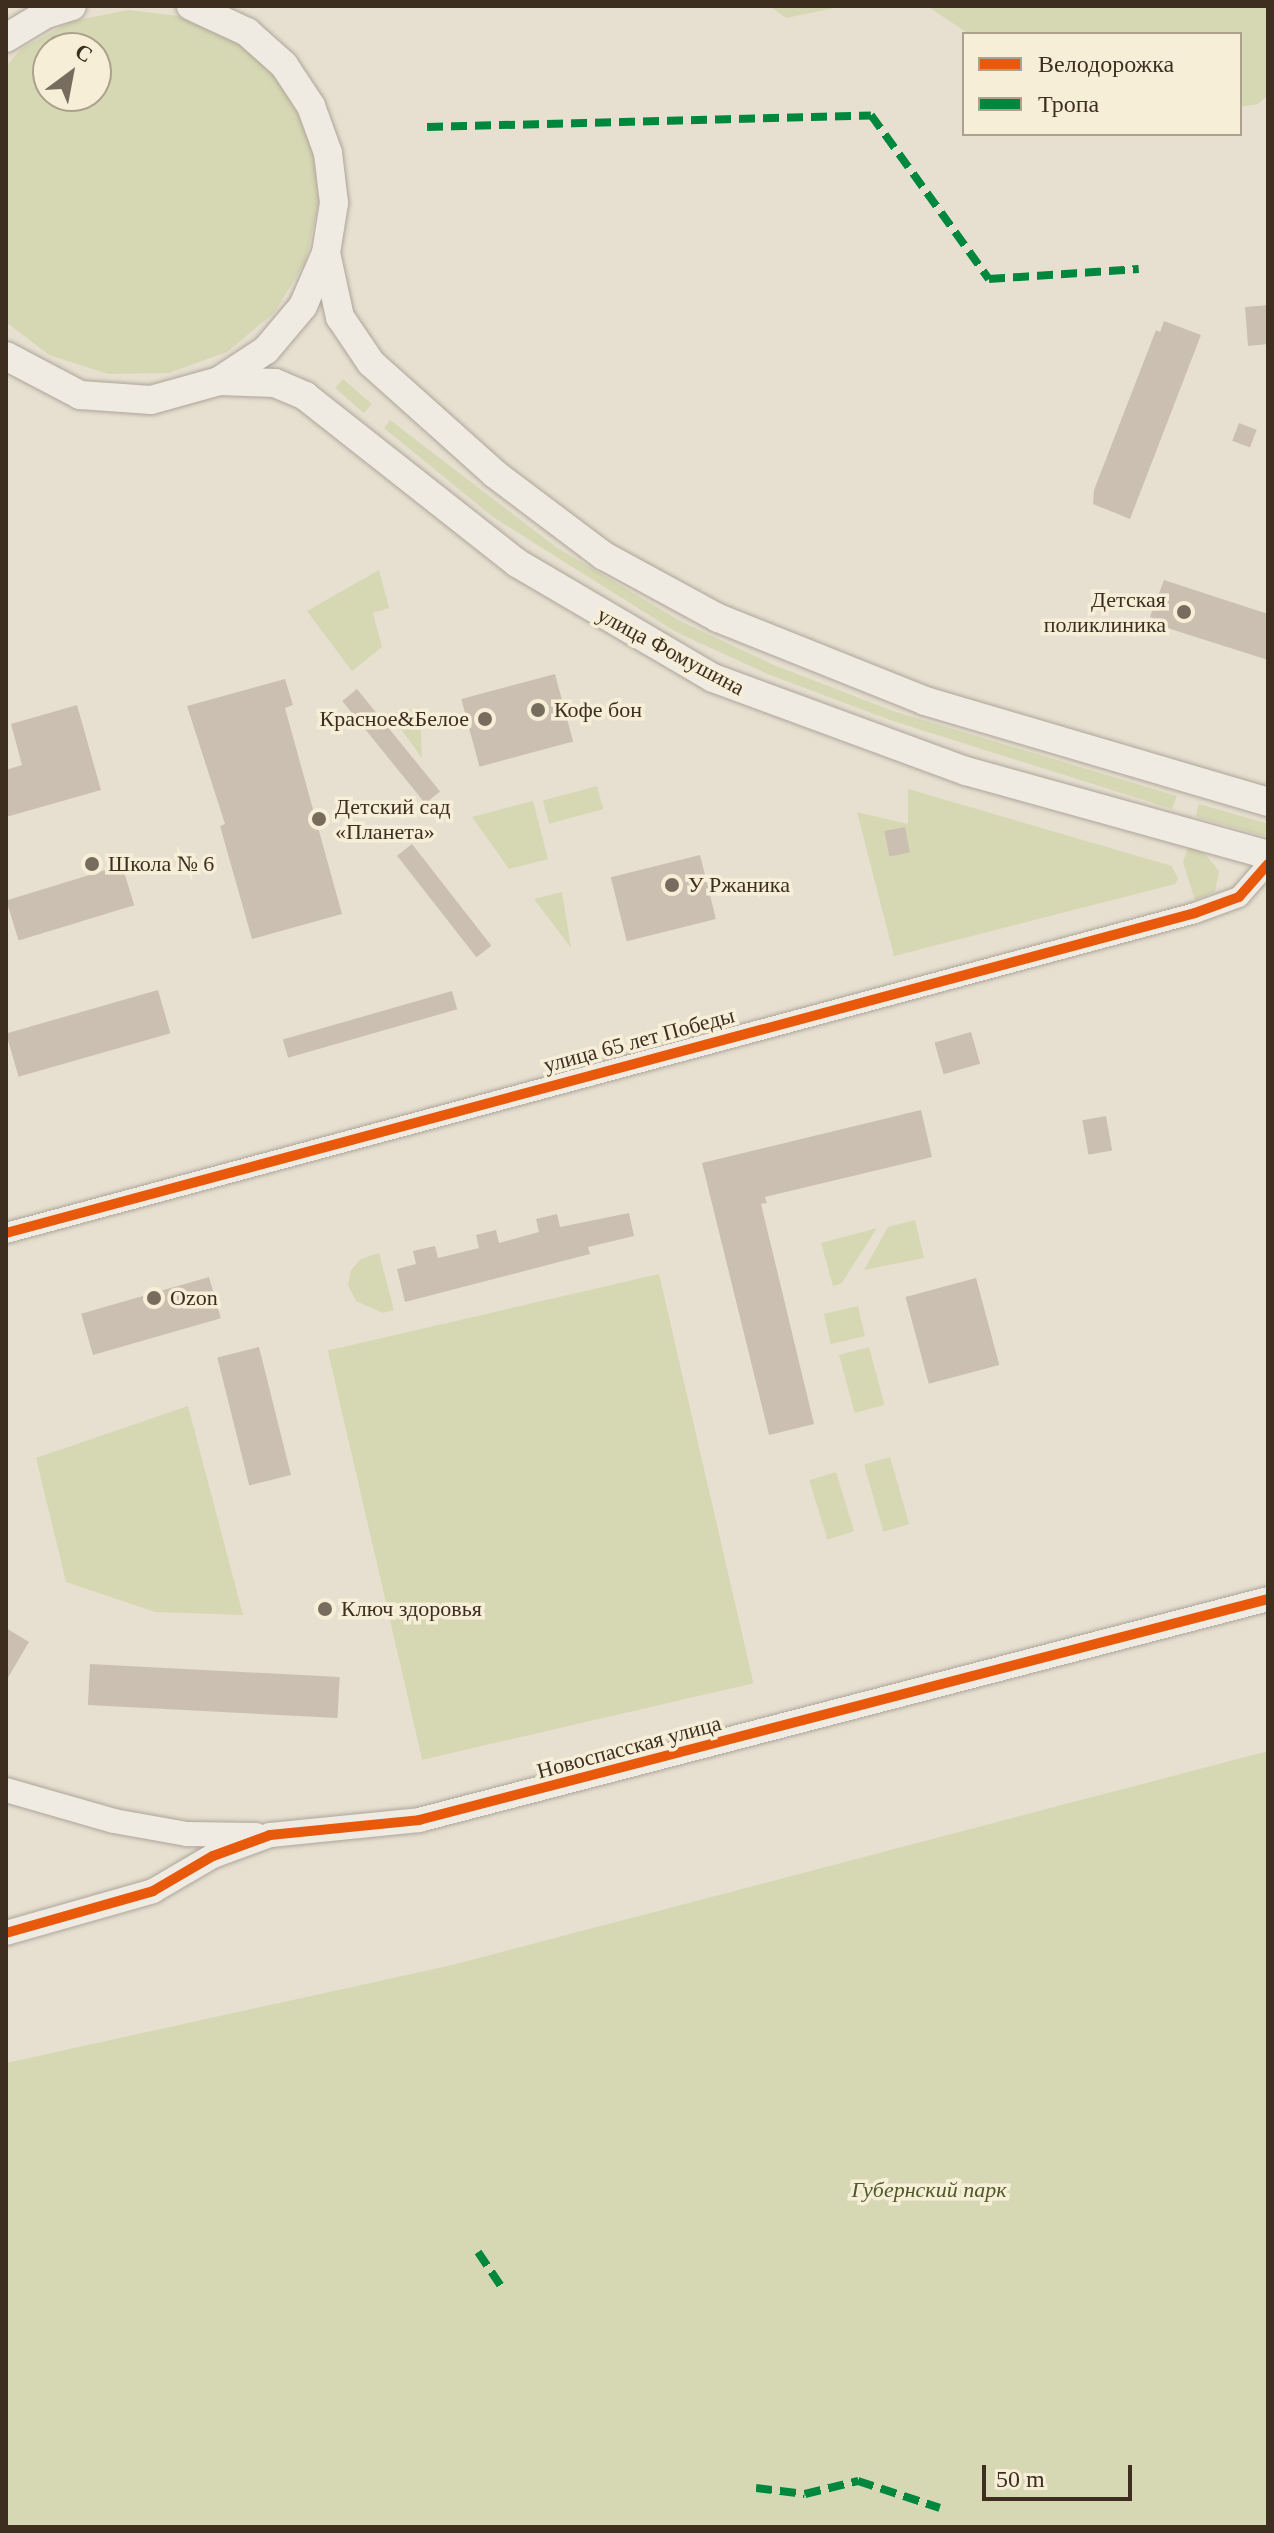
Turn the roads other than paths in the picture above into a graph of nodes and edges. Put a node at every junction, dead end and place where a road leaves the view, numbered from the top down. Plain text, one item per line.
1 (191, 6) edge
2 (59, 10) edge
3 (6, 19) edge
4 (6, 38) edge
5 (326, 253) junction
6 (6, 356) edge
7 (219, 381) junction
8 (1268, 802) edge
9 (1268, 855) edge
10 (1268, 864) edge
11 (6, 1233) edge
12 (1268, 1599) edge
13 (6, 1790) edge
14 (270, 1835) junction
15 (6, 1933) edge

1 - 5 main road
2 - 3 main road
2 - 4 main road
5 - 7 main road
5 - 8 main road
6 - 7 main road
7 - 9 main road, улица Фомушина
10 - 11 street, улица 65 лет Победы
12 - 14 street, Новоспасская улица
13 - 14 street
14 - 15 street, Новоспасская улица

